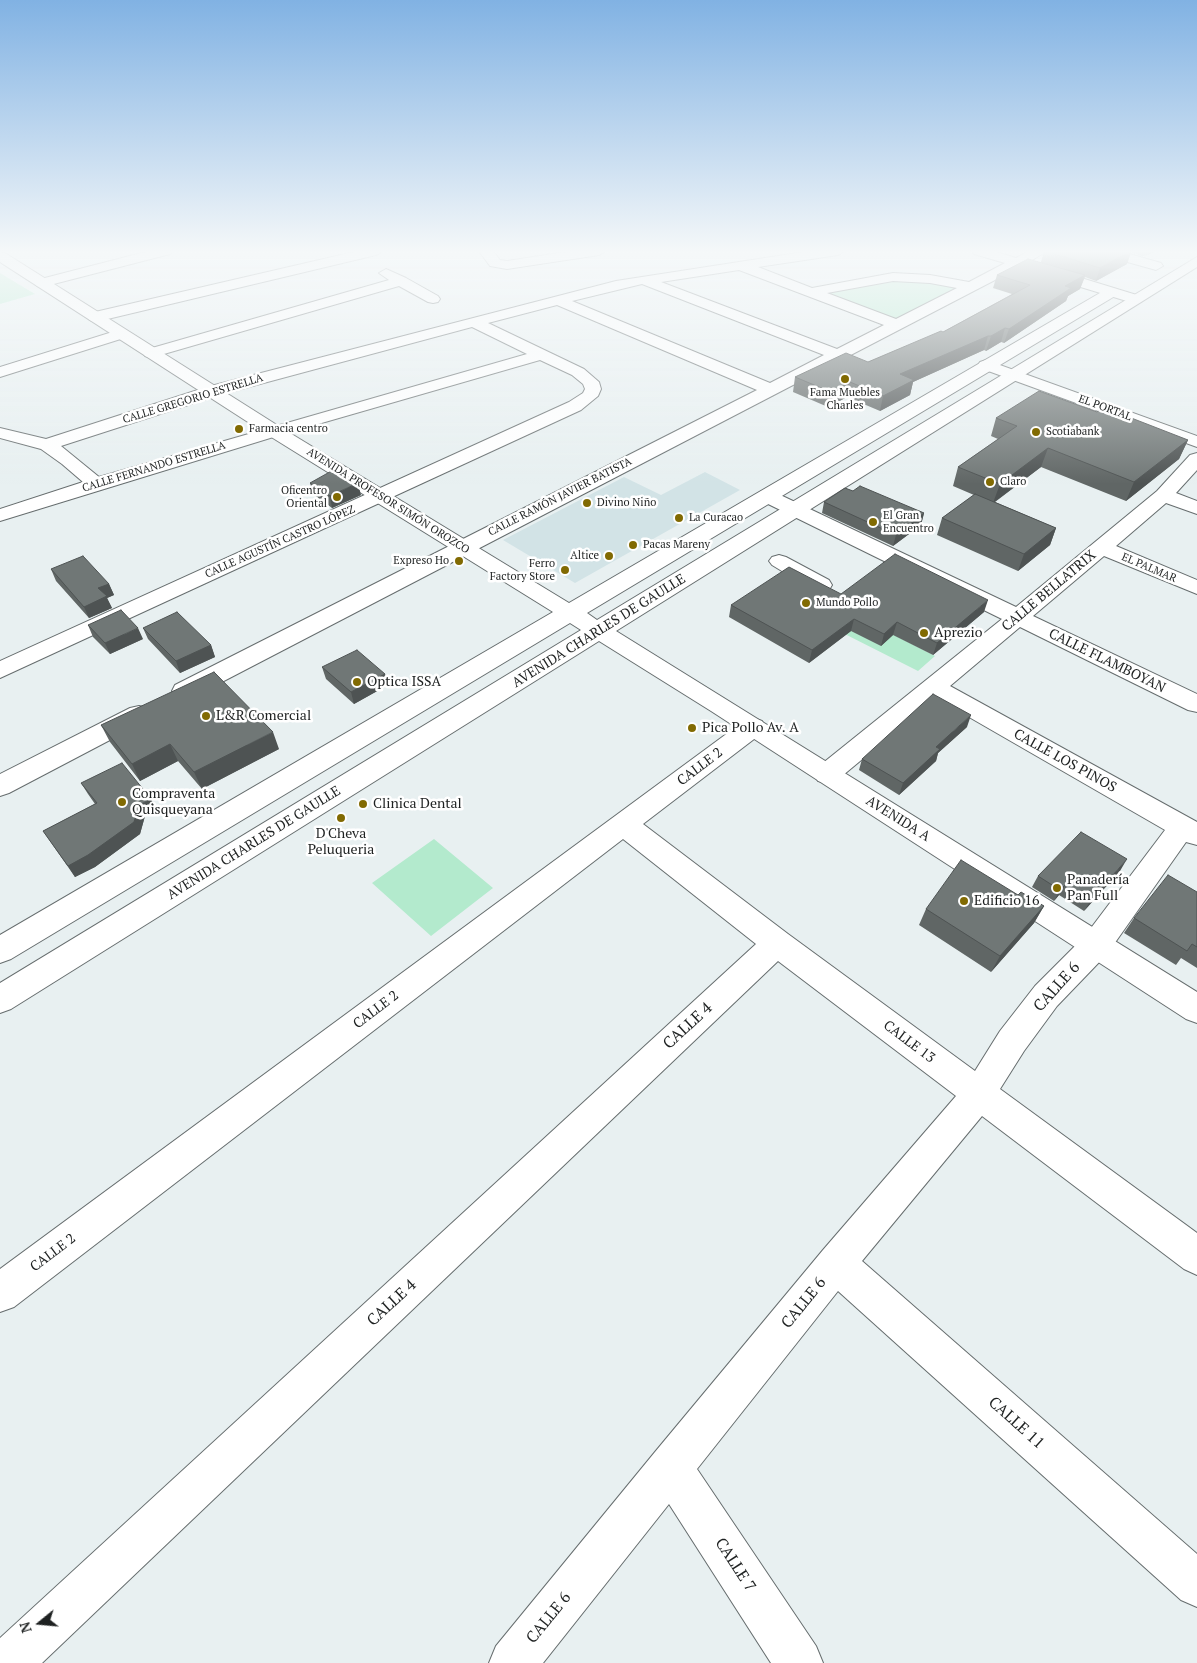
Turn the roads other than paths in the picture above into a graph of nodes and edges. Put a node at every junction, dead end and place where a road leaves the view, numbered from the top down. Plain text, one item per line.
1 (113, 329) edge
2 (236, 329) edge
3 (453, 329) edge
4 (486, 329) edge
5 (627, 329) edge
6 (769, 329) edge
7 (891, 329) edge
8 (1049, 329) edge
9 (1087, 329) edge
10 (122, 334) junction
11 (151, 353) junction
12 (540, 355) junction
13 (838, 355) junction
14 (986, 365) junction
15 (0, 372) edge
16 (1014, 374) junction
17 (771, 390) junction
18 (213, 391) junction
19 (274, 431) junction
20 (0, 433) edge
21 (1197, 442) edge
22 (47, 445) junction
23 (1197, 459) edge
24 (96, 484) junction
25 (1164, 495) junction
26 (382, 496) junction
27 (767, 496) junction
28 (1197, 508) edge
29 (794, 511) junction
30 (0, 515) edge
31 (463, 547) junction
32 (1101, 547) junction
33 (779, 562) dead end
34 (1197, 588) edge
35 (837, 594) edge
36 (571, 613) junction
37 (1018, 617) junction
38 (599, 631) junction
39 (0, 670) edge
40 (934, 687) junction
41 (1197, 704) edge
42 (753, 727) junction
43 (826, 774) junction
44 (0, 786) edge
45 (623, 824) junction
46 (1190, 831) edge
47 (777, 943) junction
48 (1096, 945) junction
49 (0, 950) edge
50 (0, 999) edge
51 (1197, 1009) edge
52 (979, 1094) junction
53 (1197, 1256) edge
54 (836, 1263) junction
55 (0, 1293) edge
56 (670, 1467) junction
57 (1197, 1584) edge
58 (8, 1663) edge
59 (513, 1663) edge
60 (799, 1663) edge

1 - 10 street, AVENIDA PROFESOR SIMÓN OROZCO
2 - 11 street
3 - 18 street, CALLE GREGORIO ESTRELLA
4 - 12 street, CALLE AGUSTÍN CASTRO LÓPEZ
5 - 17 street
6 - 13 street
7 - 13 street, CALLE RAMÓN JAVIER BATISTA
8 - 14 street, AVENIDA CHARLES DE GAULLE
9 - 16 street, AVENIDA CHARLES DE GAULLE
10 - 11 street, AVENIDA PROFESOR SIMÓN OROZCO
10 - 15 street
11 - 18 street, AVENIDA PROFESOR SIMÓN OROZCO
12 - 19 street, CALLE FERNANDO ESTRELLA
12 - 26 street, CALLE AGUSTÍN CASTRO LÓPEZ
13 - 17 street, CALLE RAMÓN JAVIER BATISTA
14 - 16 street, EL PORTAL
14 - 27 street, AVENIDA CHARLES DE GAULLE
16 - 21 street, EL PORTAL
16 - 29 street, AVENIDA CHARLES DE GAULLE
17 - 31 street, CALLE RAMÓN JAVIER BATISTA
18 - 19 street, AVENIDA PROFESOR SIMÓN OROZCO
18 - 22 street, CALLE GREGORIO ESTRELLA
19 - 24 street, CALLE FERNANDO ESTRELLA
19 - 26 street, AVENIDA PROFESOR SIMÓN OROZCO
20 - 22 street
22 - 24 street
23 - 25 street, CALLE BELLATRIX
24 - 30 street, CALLE FERNANDO ESTRELLA
25 - 28 street
25 - 32 street, CALLE BELLATRIX
26 - 31 street, AVENIDA PROFESOR SIMÓN OROZCO
26 - 39 street, CALLE AGUSTÍN CASTRO LÓPEZ
27 - 29 street, CALLE FLAMBOYAN
27 - 36 street, AVENIDA CHARLES DE GAULLE
29 - 37 street, CALLE FLAMBOYAN
29 - 38 street, AVENIDA CHARLES DE GAULLE
31 - 36 street, AVENIDA PROFESOR SIMÓN OROZCO
31 - 44 street, CALLE RAMÓN JAVIER BATISTA
32 - 34 street, EL PALMAR
32 - 37 street, CALLE BELLATRIX
33 - 35 street
36 - 38 street, AVENIDA PROFESOR SIMÓN OROZCO
36 - 49 street, AVENIDA CHARLES DE GAULLE
37 - 40 street, CALLE BELLATRIX
37 - 41 street, CALLE FLAMBOYAN
38 - 42 street, AVENIDA A
38 - 50 street, AVENIDA CHARLES DE GAULLE
40 - 43 street, CALLE BELLATRIX
40 - 46 street, CALLE LOS PINOS
42 - 43 street, AVENIDA A
42 - 45 street, CALLE 2
43 - 48 street, AVENIDA A
45 - 47 street, CALLE 13
45 - 55 street, CALLE 2
46 - 48 street, CALLE 6
47 - 52 street, CALLE 13
47 - 58 street, CALLE 4
48 - 51 street, AVENIDA A
48 - 52 street, CALLE 6
52 - 53 street, CALLE 13
52 - 54 street, CALLE 6
54 - 56 street, CALLE 6
54 - 57 street, CALLE 11
56 - 59 street, CALLE 6
56 - 60 street, CALLE 7

